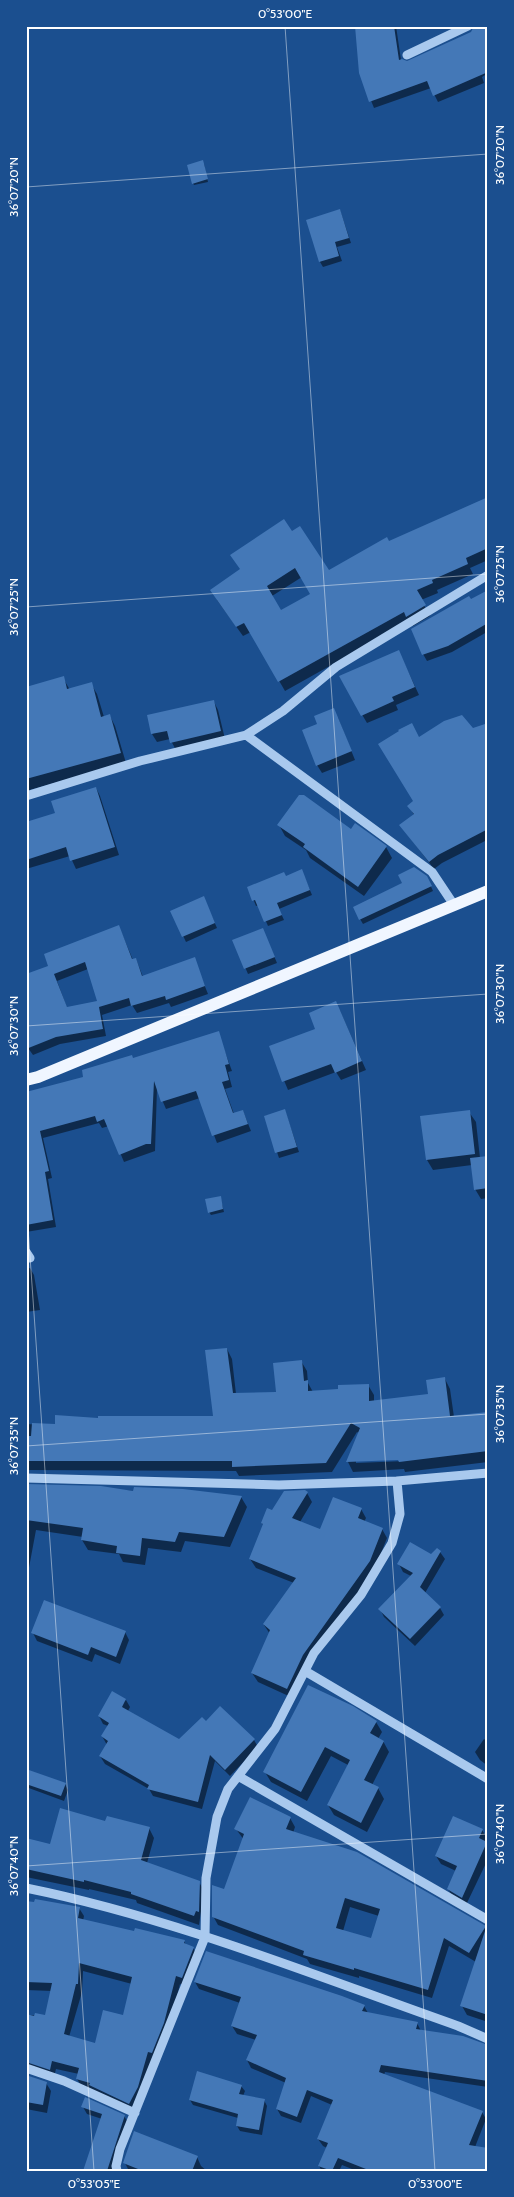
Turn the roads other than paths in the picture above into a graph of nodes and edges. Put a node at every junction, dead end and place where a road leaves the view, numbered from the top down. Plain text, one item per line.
1 (468, 26) edge
2 (407, 56) dead end
3 (488, 574) edge
4 (246, 735) junction
5 (26, 796) edge
6 (488, 891) edge
7 (454, 905) junction
8 (26, 1080) edge
9 (488, 1473) edge
10 (26, 1478) edge
11 (398, 1482) junction
12 (306, 1671) junction
13 (238, 1776) junction
14 (488, 1779) edge
15 (26, 1888) edge
16 (488, 1920) edge
17 (205, 1937) junction
18 (488, 2039) edge
19 (26, 2068) edge
20 (134, 2113) junction
21 (117, 2171) edge

1 - 2 street
3 - 4 street
4 - 5 street
4 - 7 street
6 - 7 main road
7 - 8 main road
9 - 11 street
10 - 11 street
11 - 12 street
12 - 13 street
12 - 14 street
13 - 16 street
13 - 17 street
15 - 17 street
17 - 18 street
17 - 20 street
19 - 20 street
20 - 21 street

